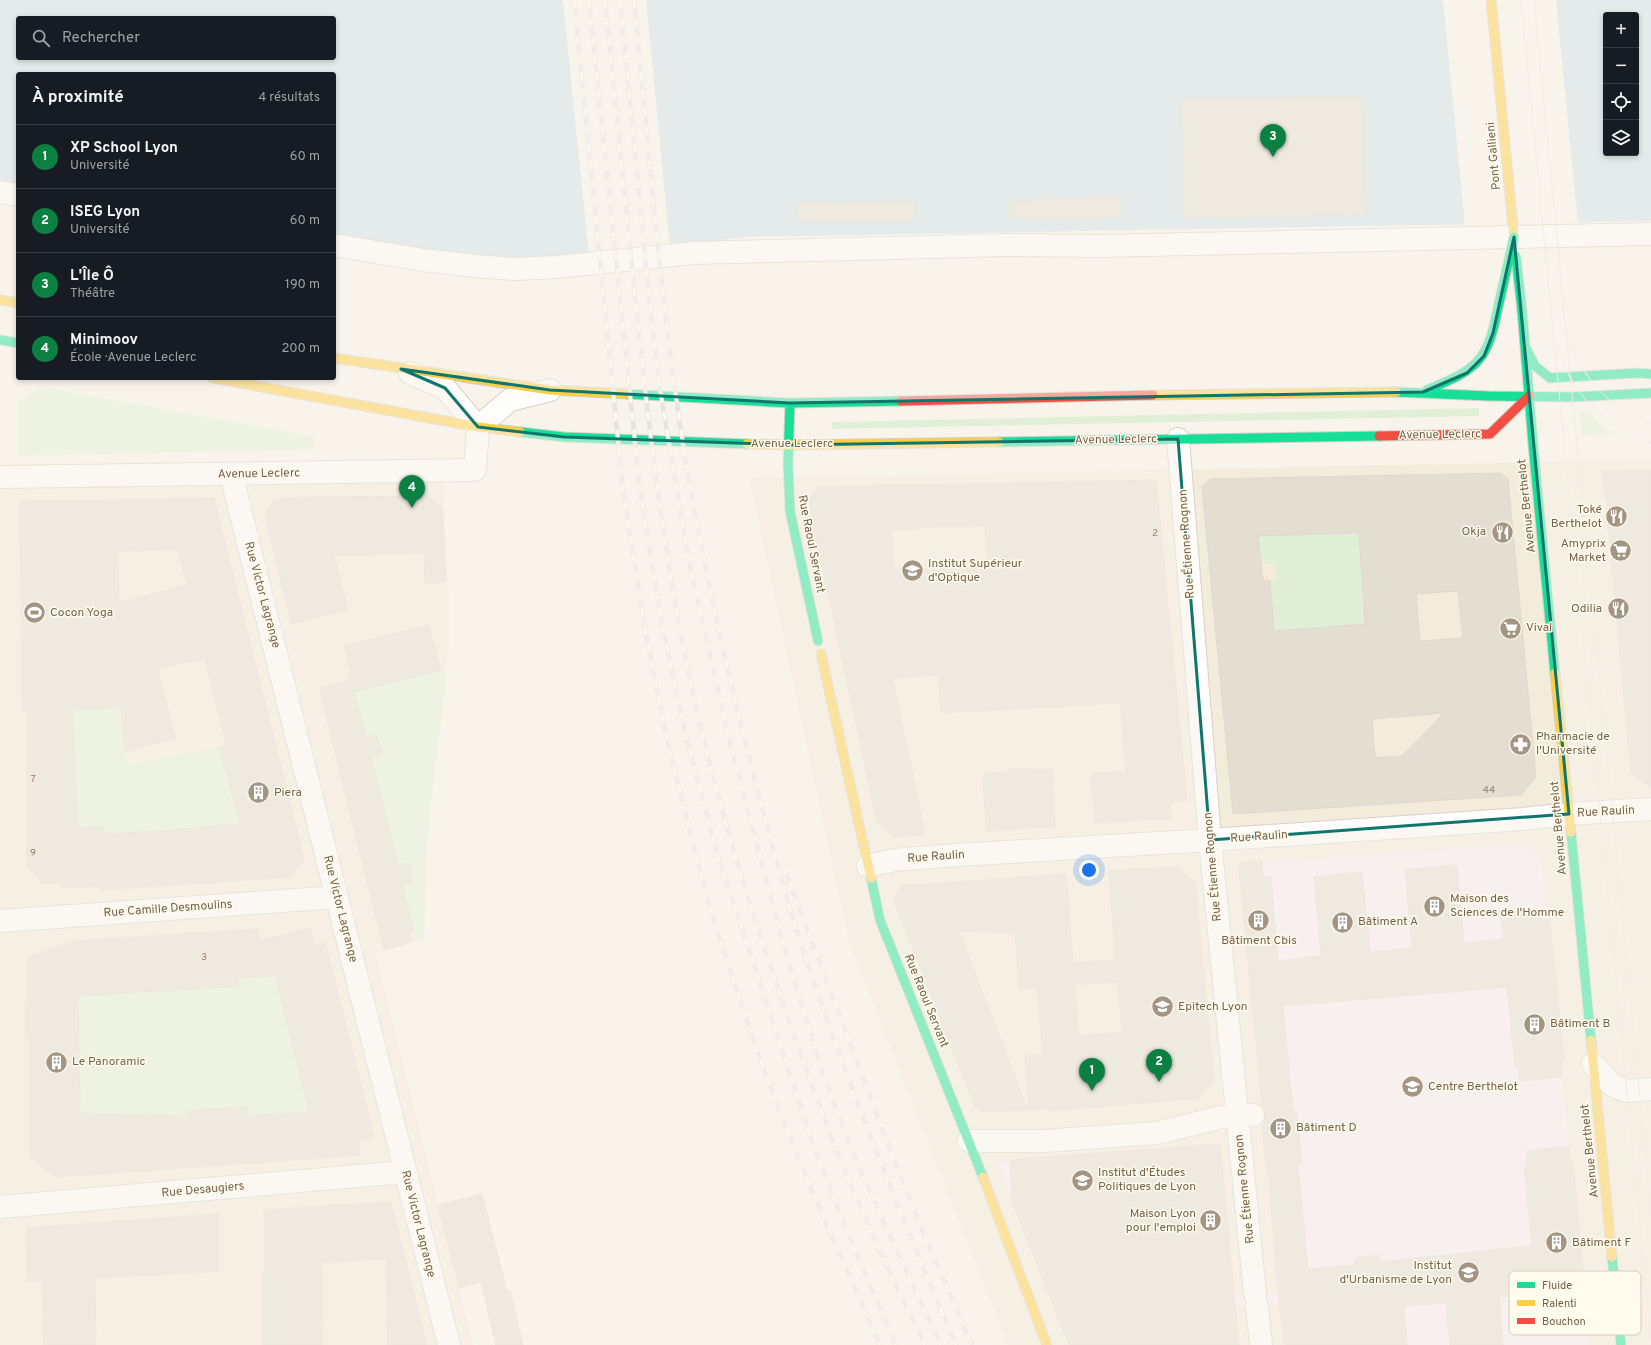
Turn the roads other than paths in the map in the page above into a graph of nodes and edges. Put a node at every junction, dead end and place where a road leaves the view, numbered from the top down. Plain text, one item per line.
1 (1491, 0) edge
2 (0, 192) edge
3 (16, 195) edge
4 (1651, 234) edge
5 (1514, 236) junction
6 (336, 245) edge
7 (0, 300) edge
8 (16, 303) edge
9 (1522, 310) joint
10 (0, 340) edge
11 (16, 343) edge
12 (1524, 344) junction
13 (336, 358) edge
14 (401, 369) junction
15 (1651, 374) edge
16 (224, 380) edge
17 (550, 390) junction
18 (1422, 392) junction
19 (1651, 393) edge
20 (1529, 396) junction
21 (790, 403) junction
22 (478, 427) junction
23 (1178, 439) junction
24 (789, 444) junction
25 (231, 474) junction
26 (0, 477) edge
27 (818, 641) dead end
28 (821, 654) dead end
29 (1651, 809) edge
30 (1569, 814) junction
31 (1210, 840) junction
32 (868, 866) junction
33 (337, 897) junction
34 (0, 921) edge
35 (1593, 1064) junction
36 (1651, 1089) edge
37 (1246, 1116) junction
38 (969, 1141) junction
39 (405, 1172) junction
40 (0, 1207) edge
41 (1614, 1271) edge
42 (1620, 1335) edge
43 (449, 1345) edge
44 (1047, 1345) edge
45 (1260, 1345) edge
46 (1621, 1345) edge

1 - 5 main road, Pont Gallieni
2 - 3 street
4 - 6 street
5 - 9 main road, Pont Gallieni, bridge
5 - 18 main road, bridge
7 - 8 main road
9 - 12 main road, Avenue Berthelot
10 - 11 main road
12 - 15 main road
12 - 20 main road, Avenue Berthelot
13 - 14 main road
14 - 17 main road
14 - 22 street
16 - 22 main road, Avenue Leclerc
17 - 21 main road
17 - 22 street
18 - 20 main road
18 - 21 main road
19 - 20 main road
20 - 23 main road, Avenue Leclerc
20 - 30 main road, Avenue Berthelot
21 - 24 main road, Rue Raoul Servant
22 - 24 main road, Avenue Leclerc
22 - 25 street, Avenue Leclerc
23 - 24 main road, Avenue Leclerc
23 - 31 street, Rue Étienne Rognon
24 - 27 main road, Rue Raoul Servant
25 - 26 street, Avenue Leclerc
25 - 33 street, Rue Victor Lagrange
28 - 32 main road, Rue Raoul Servant
29 - 30 street, Rue Raulin
30 - 31 street, Rue Raulin
30 - 35 main road, Avenue Berthelot
31 - 32 street, Rue Raulin
31 - 37 street, Rue Étienne Rognon
32 - 38 main road, Rue Raoul Servant
33 - 34 street, Rue Camille Desmoulins
33 - 39 street, Rue Victor Lagrange
35 - 36 street
35 - 41 main road, Avenue Berthelot
37 - 38 street
37 - 45 street, Rue Étienne Rognon
38 - 44 main road, Rue Raoul Servant
39 - 40 street, Rue Desaugiers
39 - 43 street, Rue Victor Lagrange
42 - 46 main road, Avenue Berthelot

